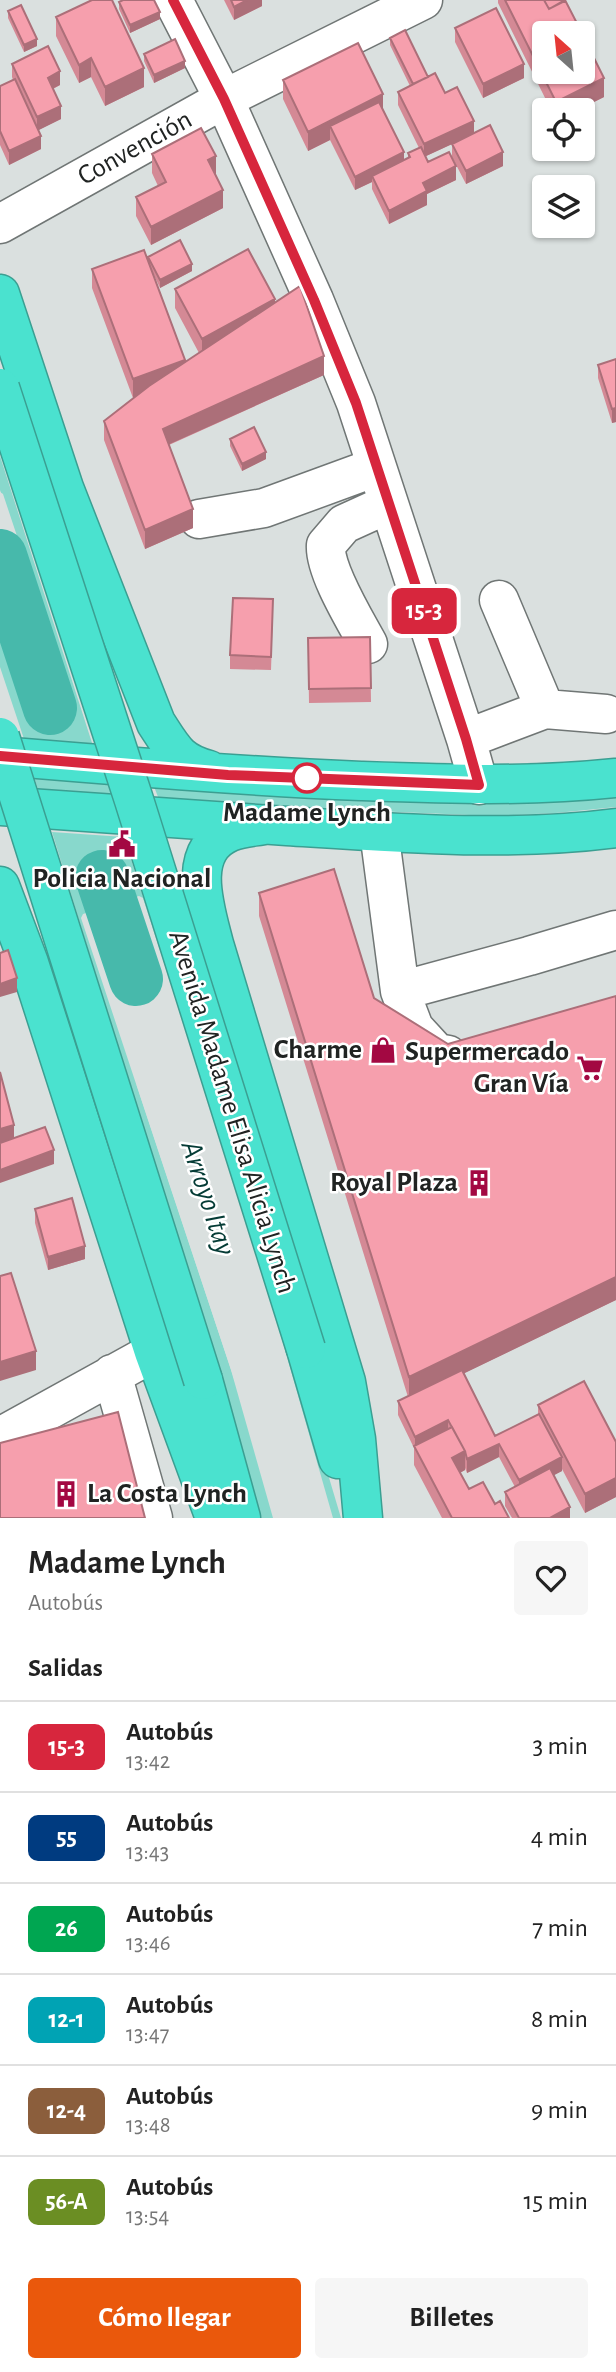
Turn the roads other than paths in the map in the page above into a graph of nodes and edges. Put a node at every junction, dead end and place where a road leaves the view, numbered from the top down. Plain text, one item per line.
1 (173, 0) edge
2 (423, 0) edge
3 (224, 99) junction
4 (0, 224) edge
5 (0, 294) edge
6 (0, 388) edge
7 (376, 467) junction
8 (388, 504) junction
9 (199, 519) dead end
10 (499, 600) dead end
11 (368, 644) edge
12 (545, 709) junction
13 (606, 714) dead end
14 (0, 737) edge
15 (466, 739) junction
16 (0, 756) edge
17 (228, 775) junction
18 (616, 778) edge
19 (479, 785) junction
20 (0, 806) edge
21 (268, 824) junction
22 (616, 828) edge
23 (379, 831) junction
24 (0, 886) edge
25 (616, 930) edge
26 (400, 991) junction
27 (488, 1049) edge
28 (154, 1352) junction
29 (112, 1374) junction
30 (0, 1437) edge
31 (153, 1518) edge
32 (215, 1518) edge
33 (241, 1518) edge
34 (355, 1518) edge
35 (363, 1518) edge

1 - 3 street
2 - 3 street, Convención
3 - 4 street, Convención
3 - 7 street
5 - 17 highway
6 - 34 highway, Avenida Madame Elisa Alicia Lynch, bridge
7 - 8 street
7 - 9 street
8 - 11 street
8 - 15 street
10 - 12 street
12 - 13 street
12 - 15 street
14 - 33 highway, bridge
15 - 19 street
16 - 17 highway
17 - 19 highway
18 - 19 highway
20 - 21 highway
21 - 23 highway
21 - 35 highway
22 - 23 highway
23 - 26 street
24 - 28 highway
25 - 26 street
26 - 27 street
28 - 29 street
28 - 32 highway
29 - 30 street
29 - 31 street

